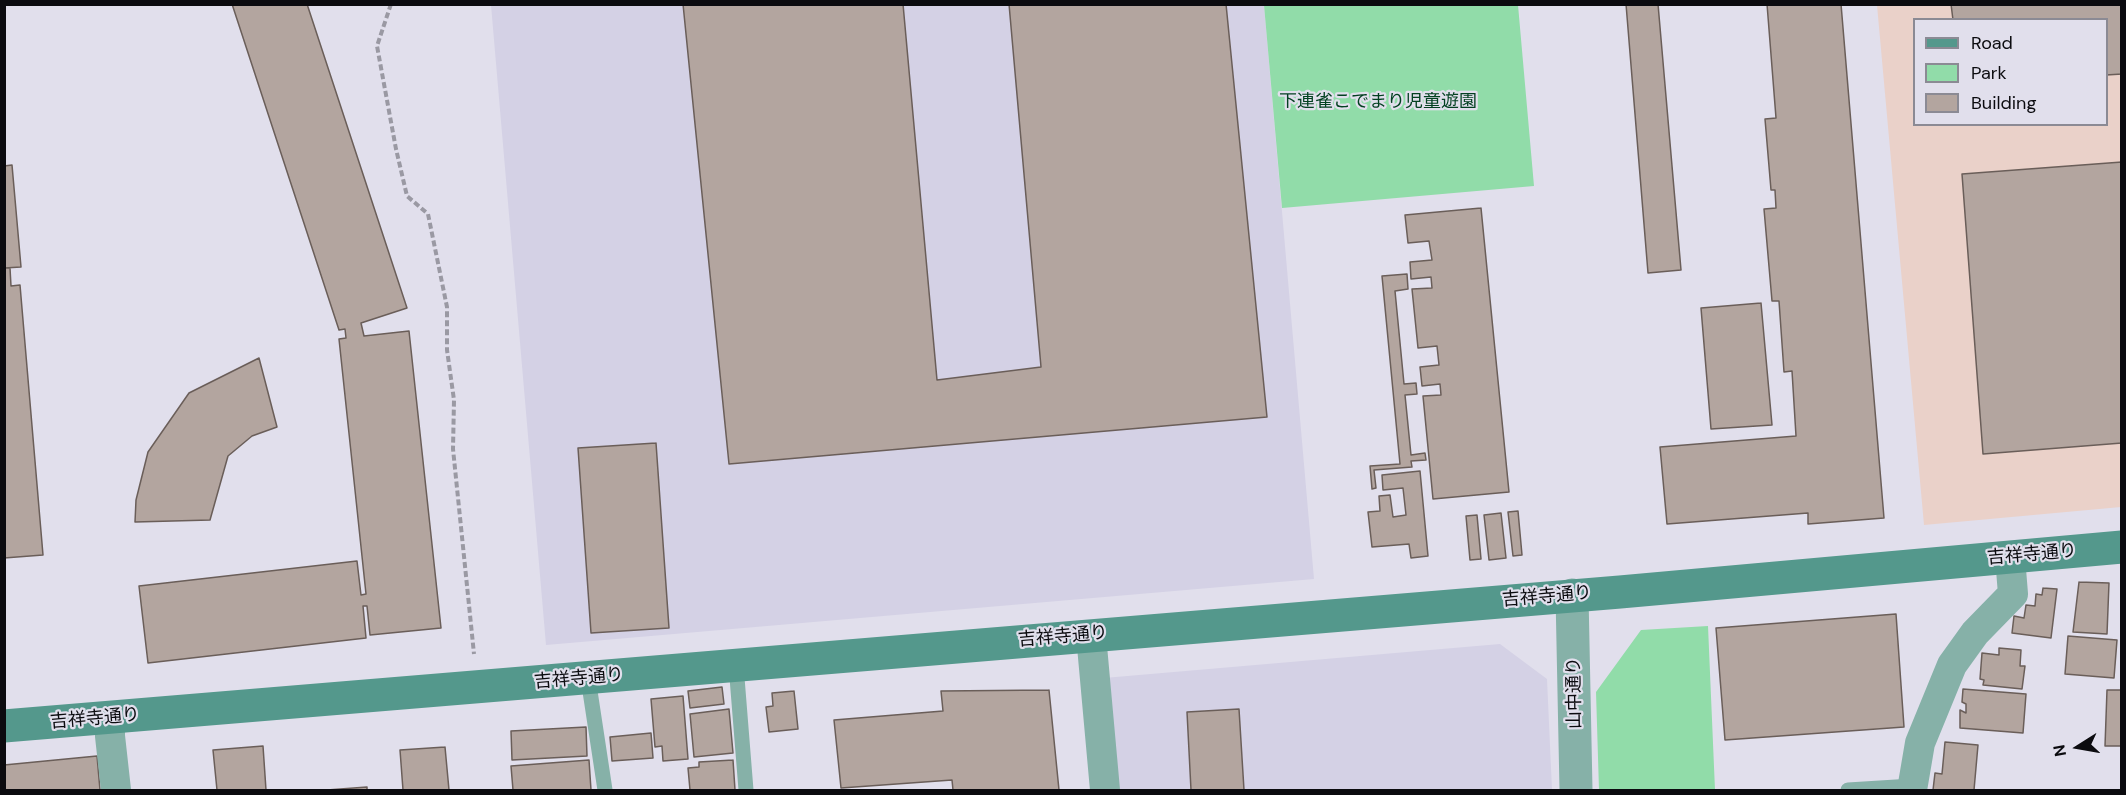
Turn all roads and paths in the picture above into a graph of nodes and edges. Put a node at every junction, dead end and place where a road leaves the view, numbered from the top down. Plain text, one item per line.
1 (391, 4) edge
2 (2121, 547) edge
3 (2010, 557) junction
4 (1572, 595) junction
5 (1091, 635) junction
6 (736, 665) junction
7 (588, 678) junction
8 (475, 687) junction
9 (110, 718) junction
10 (4, 726) edge
11 (1912, 788) edge
12 (116, 790) edge
13 (605, 790) edge
14 (746, 790) edge
15 (1105, 790) edge
16 (1576, 790) edge
17 (1848, 790) edge

1 - 8 path
2 - 3 main road, 吉祥寺通り
3 - 4 main road, 吉祥寺通り
3 - 11 street
4 - 5 main road, 吉祥寺通り
4 - 16 street, 山中通り
5 - 6 main road, 吉祥寺通り
5 - 15 street
6 - 7 main road, 吉祥寺通り
6 - 14 lane
7 - 8 main road, 吉祥寺通り
7 - 13 lane
8 - 9 main road, 吉祥寺通り
9 - 10 main road, 吉祥寺通り
9 - 12 street
11 - 17 lane

